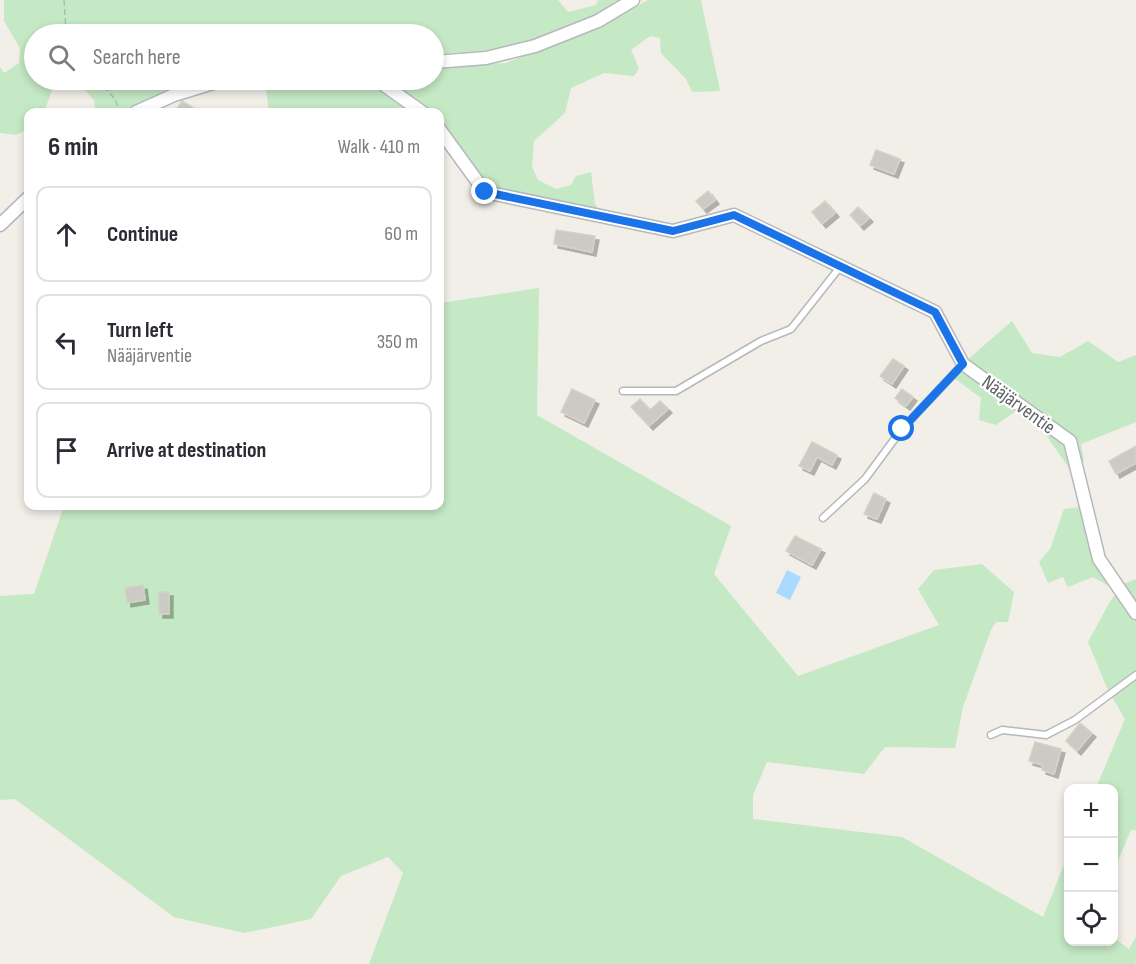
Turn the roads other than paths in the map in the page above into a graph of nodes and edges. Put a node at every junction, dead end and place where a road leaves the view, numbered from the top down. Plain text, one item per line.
1 (633, 0) edge
2 (444, 61) edge
3 (188, 90) edge
4 (391, 90) edge
5 (144, 108) edge
6 (416, 108) edge
7 (444, 136) edge
8 (24, 202) edge
9 (0, 225) edge
10 (840, 267) junction
11 (963, 364) junction
12 (623, 391) dead end
13 (823, 518) dead end
14 (1136, 613) edge
15 (1136, 675) edge
16 (991, 735) dead end

1 - 2 street
3 - 5 street
4 - 6 street
7 - 10 street, Nääjärventie
8 - 9 street
10 - 11 street, Nääjärventie
10 - 12 lane
11 - 13 lane
11 - 14 street, Nääjärventie
15 - 16 lane

